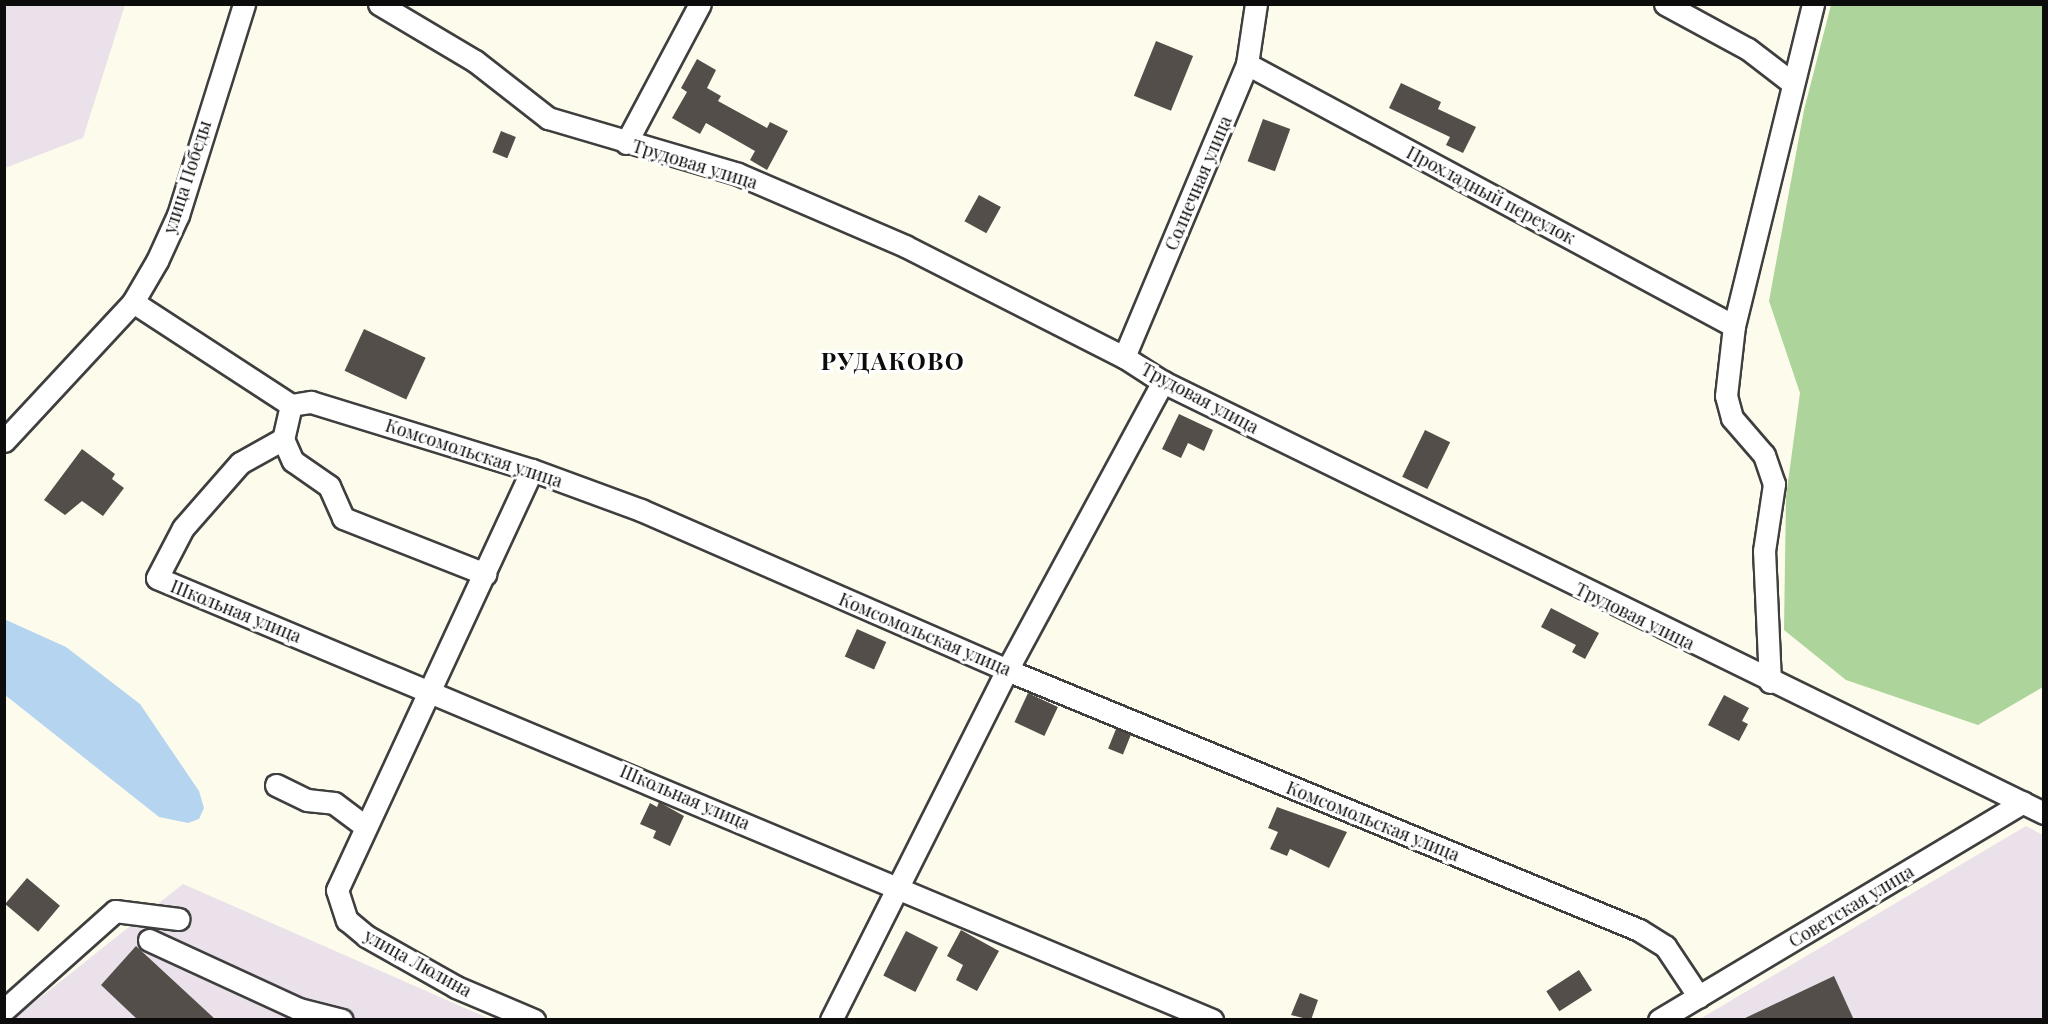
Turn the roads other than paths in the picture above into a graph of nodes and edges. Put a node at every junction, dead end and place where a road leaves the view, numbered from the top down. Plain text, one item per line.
1 (244, 4) edge
2 (379, 4) edge
3 (700, 4) edge
4 (1256, 4) edge
5 (1665, 4) edge
6 (1813, 4) edge
7 (1247, 64) junction
8 (1791, 82) junction
9 (627, 143) junction
10 (133, 302) junction
11 (1734, 326) junction
12 (1124, 357) junction
13 (1163, 382) junction
14 (291, 405) junction
15 (283, 438) junction
16 (4, 441) edge
17 (532, 470) junction
18 (485, 574) junction
19 (1006, 670) junction
20 (1770, 682) junction
21 (432, 691) junction
22 (276, 785) dead end
23 (2023, 802) junction
24 (2043, 813) edge
25 (365, 826) junction
26 (897, 885) junction
27 (178, 919) dead end
28 (149, 940) dead end
29 (1700, 997) junction
30 (4, 1010) edge
31 (295, 1015) edge
32 (342, 1020) edge
33 (534, 1020) edge
34 (831, 1020) edge
35 (1212, 1020) edge
36 (1659, 1020) edge

1 - 10 street, улица Победы
2 - 9 street, Трудовая улица
3 - 9 street
4 - 7 street, Солнечная улица
5 - 8 street
6 - 8 street
7 - 11 street, Прохладный переулок
7 - 12 street, Солнечная улица
8 - 11 street
9 - 12 street, Трудовая улица
10 - 14 street
10 - 16 street, улица Победы
11 - 20 street
12 - 13 street, Трудовая улица
13 - 19 street
13 - 20 street, Трудовая улица
14 - 15 street
14 - 17 street, Комсомольская улица
15 - 18 street
15 - 21 street, Школьная улица
17 - 18 street
17 - 19 street, Комсомольская улица
18 - 21 street
19 - 26 street
19 - 29 street, Комсомольская улица
20 - 23 street, Трудовая улица
21 - 25 street
21 - 26 street, Школьная улица
22 - 25 street
23 - 24 street
23 - 29 street, Советская улица
25 - 33 street, улица Люлина
26 - 34 street
26 - 35 street, Школьная улица
27 - 30 street
28 - 31 street
29 - 36 street, Советская улица
31 - 32 street

